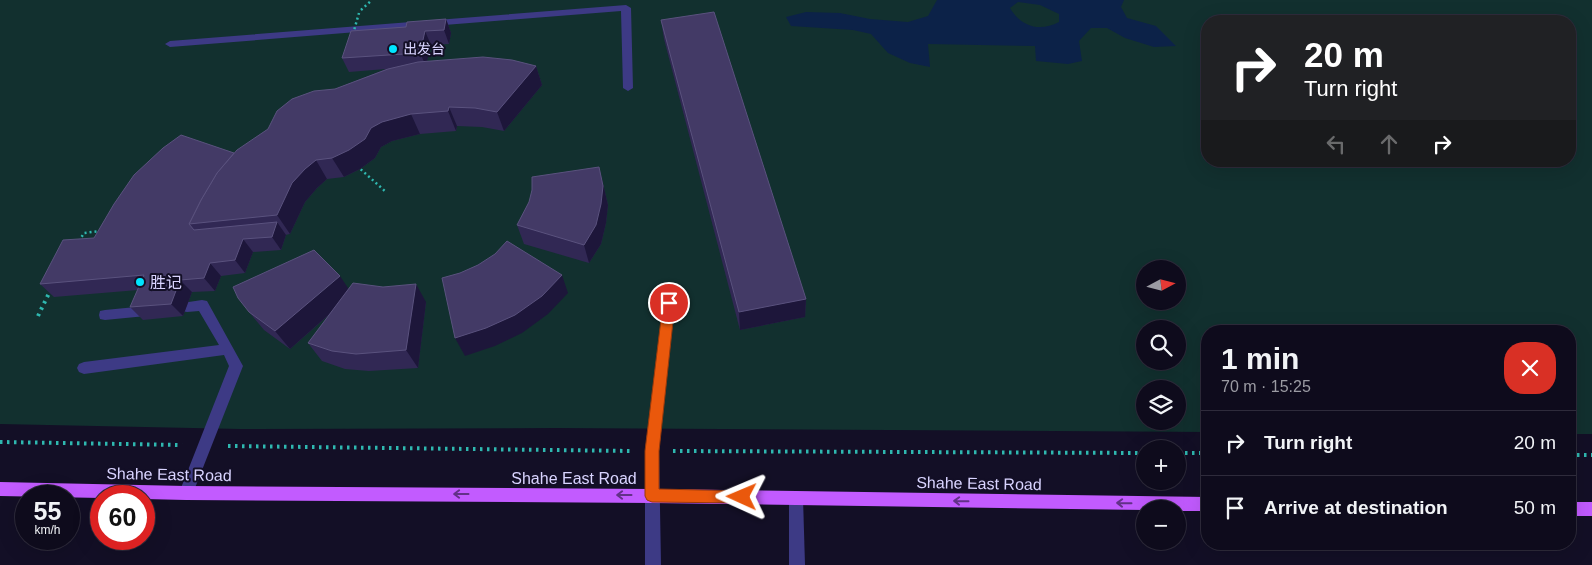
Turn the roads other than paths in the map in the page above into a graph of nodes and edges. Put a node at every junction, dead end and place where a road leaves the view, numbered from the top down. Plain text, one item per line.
1 (170, 44) dead end
2 (628, 88) dead end
3 (669, 303) dead end
4 (187, 307) dead end
5 (146, 311) edge
6 (105, 314) dead end
7 (228, 349) junction
8 (84, 368) dead end
9 (0, 489) edge
10 (186, 492) junction
11 (652, 496) junction
12 (796, 498) junction
13 (1201, 504) edge
14 (1576, 508) edge
15 (1592, 509) edge
16 (653, 565) edge
17 (796, 565) edge

1 - 2 street
3 - 11 street
4 - 7 street
5 - 6 street
7 - 8 street
7 - 10 street
9 - 10 main road, Shahe East Road
11 -> 10 main road, Shahe East Road
11 - 12 main road, Shahe East Road
11 - 16 street
13 -> 12 main road, Shahe East Road
12 - 17 street
14 - 15 main road

